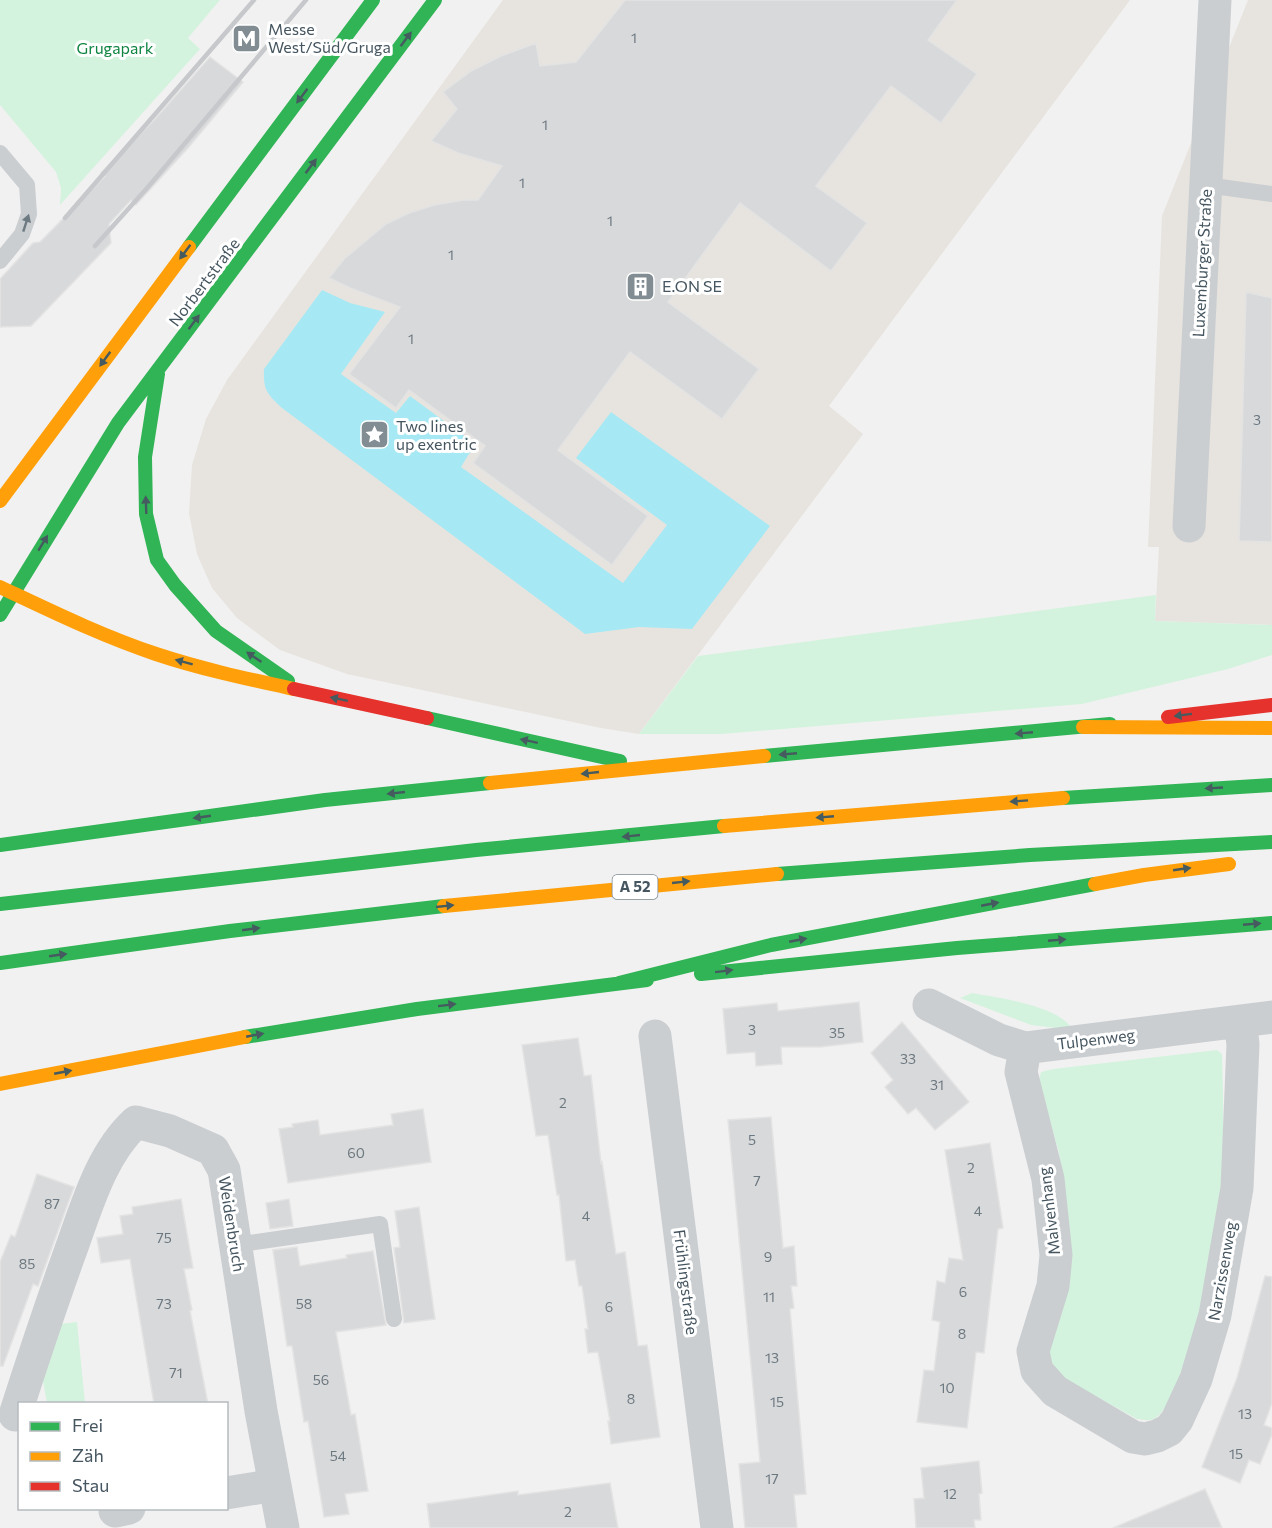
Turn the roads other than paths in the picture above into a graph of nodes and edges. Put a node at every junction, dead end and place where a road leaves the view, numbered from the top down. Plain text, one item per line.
1 (373, 0) edge
2 (435, 0) edge
3 (1215, 0) edge
4 (0, 153) edge
5 (1206, 185) junction
6 (1272, 194) edge
7 (0, 261) edge
8 (159, 369) junction
9 (0, 501) edge
10 (1189, 526) dead end
11 (6, 590) edge
12 (0, 615) edge
13 (302, 691) junction
14 (1272, 705) edge
15 (1083, 728) junction
16 (1272, 728) edge
17 (648, 767) junction
18 (1272, 785) edge
19 (1272, 842) edge
20 (1, 844) edge
21 (1243, 863) dead end
22 (0, 904) edge
23 (1272, 923) edge
24 (0, 963) edge
25 (619, 983) junction
26 (929, 1005) dead end
27 (1272, 1017) edge
28 (1240, 1021) junction
29 (654, 1036) dead end
30 (1025, 1048) junction
31 (2, 1083) edge
32 (236, 1245) junction
33 (394, 1319) dead end
34 (19, 1402) edge
35 (18, 1406) edge
36 (1095, 1414) joint
37 (15, 1415) dead end
38 (274, 1485) junction
39 (228, 1493) edge
40 (283, 1528) edge
41 (717, 1528) edge

1 -> 9 main road, Norbertstraße
8 -> 2 main road, Norbertstraße
3 - 5 street, Luxemburger Straße
7 -> 4 lane
5 - 6 lane
5 - 10 street, Luxemburger Straße
11 -> 8 main road, Norbertstraße
13 -> 8 main road
11 - 12 main road, Norbertstraße
13 -> 11 main road
17 -> 13 main road
14 -> 15 main road
15 - 16 main road
15 -> 17 main road
17 -> 20 main road
18 -> 22 main road
24 -> 19 main road, A 52
25 -> 21 main road
25 -> 23 main road
31 -> 25 main road
26 - 30 street, Tulpenweg
27 - 28 street, Tulpenweg
28 - 30 street, Tulpenweg
28 - 36 street, Narzissenweg
29 - 41 street, Frühlingstraße
30 - 36 street, Malvenhang
32 - 33 lane
32 - 34 street, Weidenbruch
32 - 38 street, Weidenbruch
35 - 37 street, Weidenbruch
38 - 39 street
38 - 40 street, Weidenbruch

